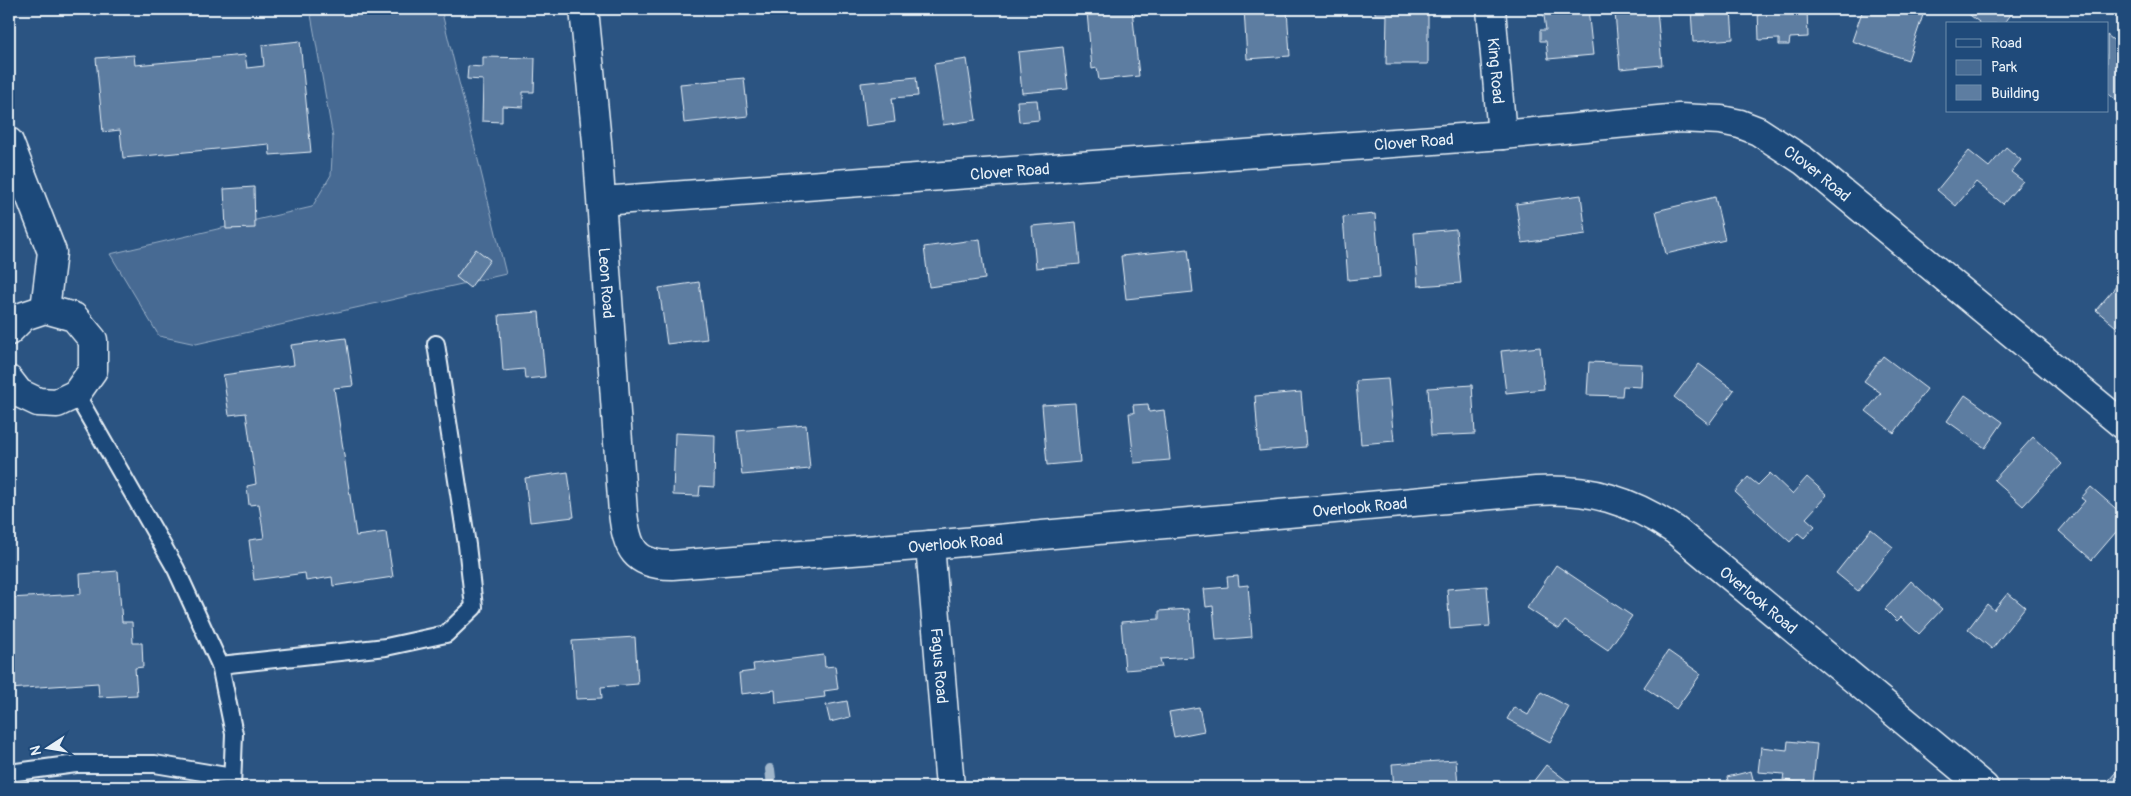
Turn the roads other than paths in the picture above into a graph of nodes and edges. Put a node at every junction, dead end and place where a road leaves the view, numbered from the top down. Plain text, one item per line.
1 (584, 9) edge
2 (1491, 9) edge
3 (1502, 134) junction
4 (9, 142) edge
5 (602, 201) junction
6 (46, 309) junction
7 (9, 330) edge
8 (436, 344) dead end
9 (12, 392) edge
10 (76, 394) junction
11 (2122, 424) edge
12 (930, 545) junction
13 (636, 556) joint
14 (220, 665) junction
15 (9, 773) edge
16 (232, 782) edge
17 (950, 787) edge
18 (1984, 787) edge

1 - 5 street, Leon Road
2 - 3 street, King Road
3 - 5 street, Clover Road
3 - 11 street, Clover Road
4 - 6 street
5 - 13 street, Leon Road
6 - 7 street
6 - 10 street
8 - 14 lane
9 - 10 street
10 - 14 lane
12 - 13 street, Overlook Road
12 - 17 street, Fagus Road
12 - 18 street, Overlook Road
14 - 16 lane
15 - 16 lane

